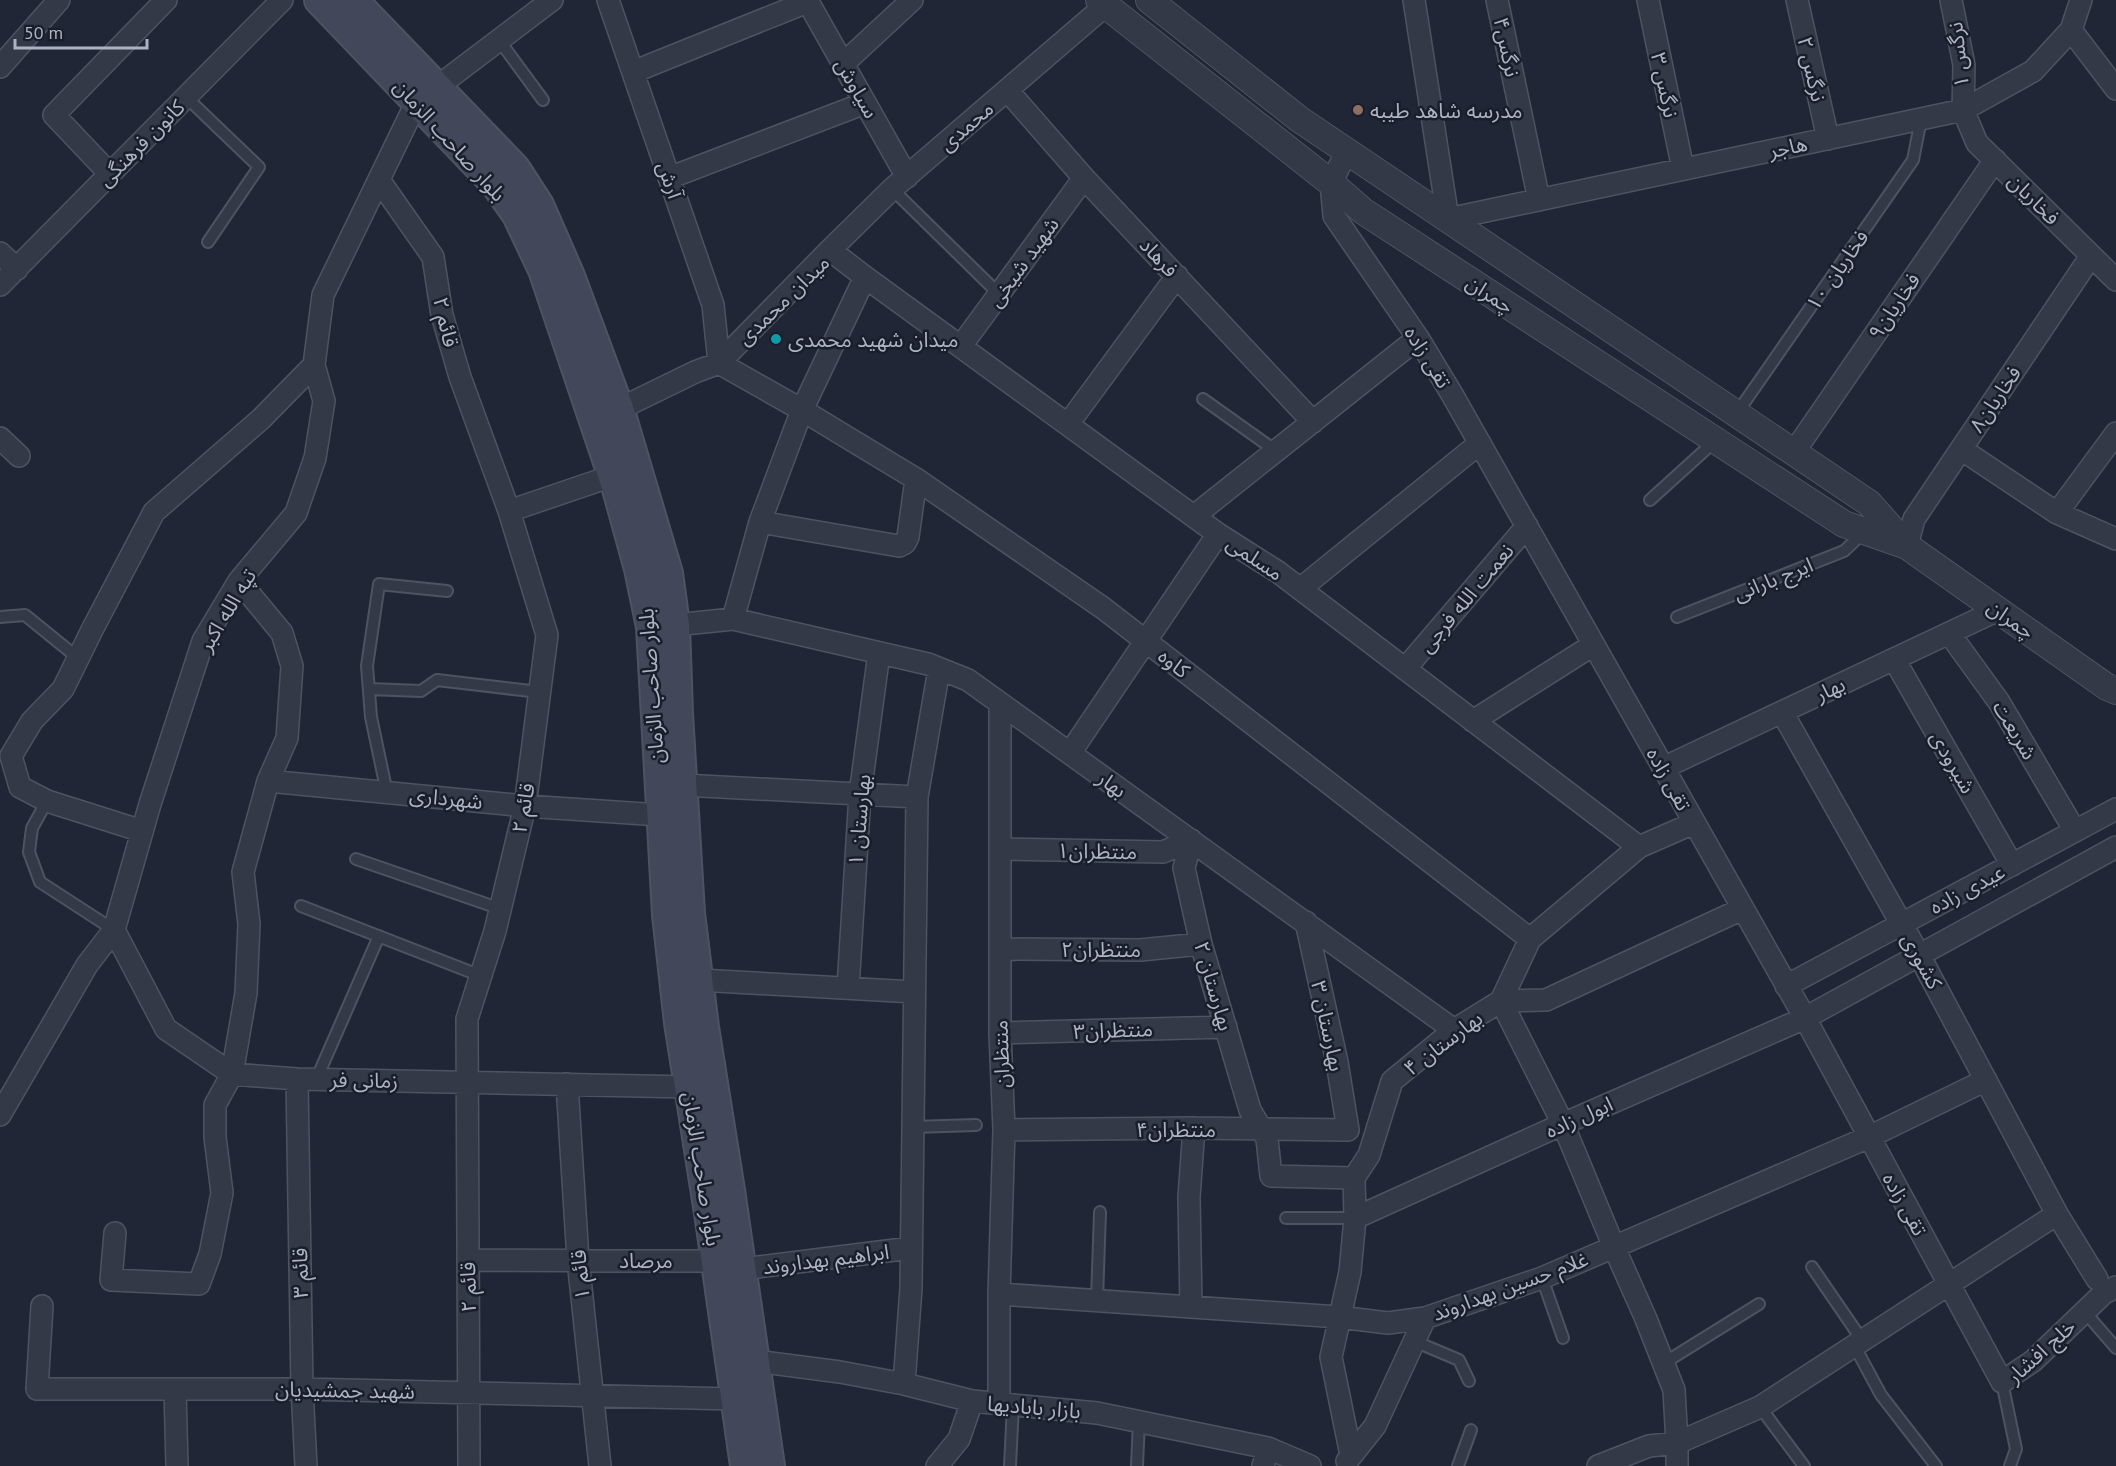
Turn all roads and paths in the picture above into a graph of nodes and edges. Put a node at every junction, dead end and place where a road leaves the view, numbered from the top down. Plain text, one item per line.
1 (58, 0) edge
2 (166, 0) edge
3 (282, 0) edge
4 (318, 0) edge
5 (352, 0) edge
6 (552, 0) edge
7 (608, 0) edge
8 (912, 0) edge
9 (1149, 0) edge
10 (1414, 0) edge
11 (1497, 0) edge
12 (1648, 0) edge
13 (1797, 0) edge
14 (1951, 0) edge
15 (2081, 0) edge
16 (807, 1) edge
17 (1102, 3) edge
18 (1172, 8) edge
19 (2071, 30) junction
20 (499, 40) junction
21 (843, 64) junction
22 (0, 67) edge
23 (633, 72) junction
24 (2116, 89) edge
25 (1007, 90) junction
26 (427, 94) junction
27 (186, 98) junction
28 (543, 100) dead end
29 (865, 103) junction
30 (1963, 110) junction
31 (1921, 119) junction
32 (1828, 139) junction
33 (1347, 151) junction
34 (1995, 160) junction
35 (1683, 169) junction
36 (111, 174) junction
37 (669, 178) junction
38 (1084, 178) junction
39 (379, 180) junction
40 (900, 183) junction
41 (1330, 183) junction
42 (1539, 200) junction
43 (1448, 219) junction
44 (208, 242) dead end
45 (830, 250) junction
46 (0, 253) edge
47 (2091, 256) junction
48 (16, 269) junction
49 (1177, 276) junction
50 (865, 277) junction
51 (2116, 280) edge
52 (0, 285) edge
53 (999, 294) junction
54 (1418, 338) junction
55 (961, 346) junction
56 (718, 363) junction
57 (314, 365) junction
58 (1203, 399) dead end
59 (802, 410) junction
60 (1737, 414) junction
61 (607, 415) junction
62 (1313, 422) junction
63 (1068, 424) junction
64 (2116, 432) edge
65 (0, 438) edge
66 (1715, 441) junction
67 (1480, 443) junction
68 (1961, 449) junction
69 (1276, 451) junction
70 (1794, 452) junction
71 (19, 456) dead end
72 (612, 476) junction
73 (915, 479) junction
74 (1650, 500) dead end
75 (508, 511) junction
76 (2057, 513) junction
77 (1194, 516) junction
78 (760, 522) junction
79 (1527, 526) junction
80 (1864, 532) junction
81 (1218, 534) junction
82 (2116, 539) edge
83 (1907, 546) junction
84 (239, 581) junction
85 (1300, 589) junction
86 (447, 591) dead end
87 (1998, 610) junction
88 (0, 617) edge
89 (1677, 617) dead end
90 (733, 619) junction
91 (675, 625) junction
92 (1949, 633) junction
93 (1145, 641) junction
94 (1593, 645) junction
95 (879, 653) junction
96 (78, 658) junction
97 (1894, 659) junction
98 (939, 669) junction
99 (1406, 669) junction
100 (369, 689) junction
101 (2116, 691) edge
102 (539, 692) junction
103 (1000, 703) junction
104 (1782, 712) junction
105 (1473, 720) junction
106 (1070, 753) junction
107 (1663, 768) junction
108 (268, 781) junction
109 (682, 785) junction
110 (387, 793) junction
111 (860, 794) junction
112 (917, 797) junction
113 (47, 801) junction
114 (525, 806) junction
115 (2116, 809) edge
116 (660, 815) junction
117 (1694, 823) junction
118 (142, 831) junction
119 (2075, 831) junction
120 (1191, 840) junction
121 (1639, 847) junction
122 (2116, 847) edge
123 (1000, 849) junction
124 (356, 859) dead end
125 (2012, 865) junction
126 (302, 906) dead end
127 (501, 909) junction
128 (1742, 909) junction
129 (1306, 922) junction
130 (1902, 924) junction
131 (114, 930) junction
132 (379, 936) junction
133 (1530, 939) junction
134 (1201, 944) junction
135 (1000, 949) junction
136 (1919, 955) junction
137 (481, 976) junction
138 (699, 980) junction
139 (1786, 986) junction
140 (848, 988) junction
141 (914, 992) junction
142 (1501, 1001) junction
143 (1805, 1018) junction
144 (1226, 1027) junction
145 (1454, 1030) junction
146 (1000, 1033) junction
147 (232, 1074) junction
148 (307, 1079) junction
149 (1986, 1080) junction
150 (466, 1082) junction
151 (567, 1084) junction
152 (689, 1087) junction
153 (0, 1115) edge
154 (1563, 1124) junction
155 (976, 1125) dead end
156 (913, 1127) junction
157 (1194, 1128) junction
158 (1260, 1129) junction
159 (1004, 1130) junction
160 (1348, 1130) joint
161 (1869, 1137) junction
162 (1354, 1178) junction
163 (1100, 1212) dead end
164 (2057, 1214) junction
165 (1286, 1218) dead end
166 (1355, 1218) junction
167 (115, 1233) dead end
168 (1614, 1247) junction
169 (911, 1248) junction
170 (468, 1260) junction
171 (578, 1260) junction
172 (729, 1265) junction
173 (1812, 1267) dead end
174 (1542, 1278) junction
175 (2106, 1283) edge
176 (1948, 1284) junction
177 (999, 1294) junction
178 (1097, 1300) junction
179 (1759, 1304) dead end
180 (42, 1306) dead end
181 (1191, 1306) junction
182 (2084, 1311) junction
183 (1339, 1317) junction
184 (1425, 1318) junction
185 (1563, 1338) dead end
186 (1414, 1341) junction
187 (1858, 1342) junction
188 (2116, 1348) edge
189 (743, 1362) junction
190 (1664, 1364) junction
191 (1469, 1381) dead end
192 (2002, 1382) junction
193 (904, 1384) junction
194 (175, 1389) junction
195 (302, 1389) junction
196 (469, 1392) junction
197 (591, 1396) junction
198 (735, 1399) junction
199 (972, 1401) junction
200 (1006, 1405) junction
201 (1760, 1407) junction
202 (1139, 1421) junction
203 (1471, 1430) dead end
204 (1677, 1443) junction
205 (1265, 1457) edge
206 (1348, 1460) edge
207 (177, 1466) edge
208 (306, 1466) edge
209 (469, 1466) edge
210 (600, 1466) edge
211 (745, 1466) edge
212 (770, 1466) edge
213 (937, 1466) edge
214 (1011, 1466) edge
215 (1137, 1466) edge
216 (1310, 1466) edge
217 (1458, 1466) edge
218 (1598, 1466) edge
219 (1677, 1466) edge
220 (1804, 1466) edge
221 (1936, 1466) edge
222 (2010, 1466) edge

1 - 22 street
2 - 36 street
3 - 27 street, کانون فرهنگی
4 - 26 main road, بلوار صاحب الزمان
5 - 26 main road, بلوار صاحب الزمان
6 - 20 street
7 - 23 street, آرش
8 - 21 street
9 - 18 street, چمران
10 - 43 street
11 - 42 street, نرگس۴
12 - 35 street, نرگس ۳
13 - 32 street, نرگس ۲
14 - 30 street, نرگس ۱
15 - 19 street, هاجر
16 - 21 street, سیاوش
16 - 23 street
17 - 25 street, محمدی
17 - 41 street, چمران
18 - 33 street, چمران
19 - 24 street
19 - 30 street, هاجر
20 - 26 street
20 - 28 lane
21 - 29 street, سیاوش
23 - 37 street, آرش
25 - 38 street, فرهاد
25 - 40 street, محمدی
26 - 39 street, تپه الله اکبر
26 - 61 main road, بلوار صاحب الزمان
27 - 36 street, کانون فرهنگی
27 - 44 lane
29 - 37 street
29 - 40 street, سیاوش
30 - 31 street, هاجر
30 - 34 street, فخاریان
31 - 32 street, هاجر
31 - 60 lane, فخاریان ۱۰
32 - 35 street, هاجر
33 - 41 street
33 - 43 street, چمران
34 - 47 street, فخاریان
34 - 70 street, فخاریان۹
35 - 42 street, هاجر
36 - 48 street, کانون فرهنگی
37 - 56 street, آرش
38 - 49 street, فرهاد
38 - 53 street, شهید شیخی
39 - 57 street, تپه الله اکبر
39 - 75 street, قائم ۲
40 - 45 street, محمدی
40 - 53 lane
41 - 54 street, تقی زاده
41 - 66 street, چمران
42 - 43 street, هاجر
43 - 60 street, چمران
45 - 50 street, میدان محمدی
45 - 56 street, میدان محمدی
46 - 48 street
47 - 51 street, فخاریان
47 - 68 street, فخاریان۸
48 - 52 street, کانون فرهنگی
49 - 62 street, فرهاد
49 - 63 street
50 - 55 street, مسلمی
50 - 59 street, میدان محمدی
53 - 55 street, شهید شیخی
54 - 62 street
54 - 67 street, تقی زاده
55 - 63 street, مسلمی
56 - 59 street, میدان محمدی
56 - 61 street
57 - 84 street, تپه الله اکبر
57 - 96 street
58 - 69 lane
59 - 73 street, کاوه
59 - 78 street
60 - 70 street, چمران
61 - 72 main road, بلوار صاحب الزمان
61 - 91 main road, بلوار صاحب الزمان
62 - 69 street
63 - 77 street, مسلمی
64 - 76 street
65 - 71 street
66 - 74 lane
66 - 80 street, چمران
67 - 79 street, تقی زاده
67 - 85 street
68 - 76 street
68 - 83 street, فخاریان۸
69 - 77 street
70 - 83 street, چمران
72 - 75 street
72 - 116 main road, بلوار صاحب الزمان
73 - 78 street
73 - 93 street, کاوه
75 - 102 street, قائم ۲
76 - 82 street
77 - 81 street, مسلمی
78 - 90 street
79 - 94 street, تقی زاده
79 - 99 street, نعمت الله فرجی
80 - 83 street, چمران
80 - 89 lane, ایرج بارانی
81 - 85 street, مسلمی
81 - 93 street
83 - 87 street, چمران
84 - 108 street
84 - 118 street, تپه الله اکبر
85 - 99 street, مسلمی
86 - 100 lane
87 - 92 street, بهار
87 - 101 street, چمران
88 - 96 lane
90 - 91 street, بهار
90 - 95 street, بهار
91 - 109 main road, بلوار صاحب الزمان
92 - 97 street, بهار
92 - 119 street, شریعت
93 - 106 street
93 - 133 street, کاوه
94 - 105 street
94 - 107 street, تقی زاده
95 - 98 street, بهار
95 - 111 street, بهارستان ۱
96 - 113 street
97 - 104 street, بهار
97 - 125 street, شیرودی
98 - 103 street, بهار
98 - 112 street
99 - 105 street, مسلمی
100 - 102 lane
100 - 110 lane
102 - 114 street, قائم ۲
103 - 106 street, بهار
103 - 123 street, منتظران
104 - 107 street, بهار
104 - 130 street, کشوری
105 - 121 street, مسلمی
106 - 120 street, بهار
107 - 117 street, تقی زاده
108 - 110 street, شهرداری
108 - 147 street
109 - 111 street
109 - 138 main road, بلوار صاحب الزمان
110 - 114 street, شهرداری
111 - 112 street
111 - 140 street, بهارستان ۱
112 - 141 street
113 - 118 street
113 - 131 lane
114 - 116 street, شهرداری
114 - 127 street, قائم ۲
115 - 119 street, عیدی زاده
116 - 152 main road, بلوار صاحب الزمان
117 - 121 street, بهارستان ۴
117 - 128 street, تقی زاده
118 - 131 street, تپه الله اکبر
119 - 125 street, عیدی زاده
120 - 123 street, منتظران۱
120 - 129 street, بهار
120 - 134 street, بهارستان ۲
121 - 133 street, بهارستان ۴
122 - 136 street, عیدی زاده
123 - 135 street, منتظران
124 - 127 lane
125 - 130 street, عیدی زاده
126 - 132 lane
127 - 137 street, قائم ۲
128 - 139 street, تقی زاده
128 - 142 street
129 - 145 street, بهار
129 - 160 street, بهارستان ۳
130 - 136 street, کشوری
130 - 139 street, عیدی زاده
131 - 147 street, زمانی فر
131 - 153 street, تپه الله اکبر
132 - 137 lane
132 - 148 lane
133 - 142 street, بهارستان ۴
134 - 135 street, منتظران۲
134 - 144 street, بهارستان ۲
135 - 146 street, منتظران
136 - 143 street, عیدی زاده
136 - 149 street, کشوری
137 - 150 street, قائم ۲
138 - 140 street
138 - 172 main road, بلوار صاحب الزمان
139 - 143 street, تقی زاده
140 - 141 street
141 - 156 street
142 - 145 street, بهارستان ۴
142 - 154 street
143 - 154 street, ابول زاده
143 - 161 street, تقی زاده
144 - 146 street, منتظران۳
144 - 158 street, بهارستان ۲
145 - 162 street, بهارستان ۴
146 - 159 street, منتظران
147 - 148 street, زمانی فر
147 - 167 street
148 - 150 street, زمانی فر
148 - 195 street, قائم ۳
149 - 161 street, غلام حسین بهداروند
149 - 164 street, کشوری
150 - 151 street, زمانی فر
150 - 170 street, قائم ۲
151 - 152 street, زمانی فر
151 - 171 street, قائم ۱
152 - 172 main road, بلوار صاحب الزمان
154 - 166 street, ابول زاده
154 - 168 street
155 - 156 lane
156 - 169 street
157 - 158 street, منتظران۴
157 - 159 street, منتظران۴
157 - 181 street
158 - 160 street, منتظران۴
158 - 162 street, بهارستان ۲
159 - 177 street, منتظران
161 - 168 street, غلام حسین بهداروند
161 - 176 street, تقی زاده
162 - 166 street
163 - 178 lane
164 - 175 street, کشوری
164 - 176 street
165 - 166 lane
166 - 183 street
168 - 174 street, غلام حسین بهداروند
168 - 190 street
169 - 172 street, ابراهیم بهداروند
169 - 193 street
170 - 171 street, مرصاد
170 - 196 street, قائم ۲
171 - 172 street, مرصاد
171 - 197 street, قائم ۱
172 - 189 main road, بلوار صاحب الزمان
173 - 187 lane
174 - 184 street, غلام حسین بهداروند
174 - 185 lane
175 - 182 street, خلج افشار
176 - 187 street
176 - 192 street, تقی زاده
177 - 178 street, غلام حسین بهداروند
177 - 200 street, منتظران
178 - 181 street, غلام حسین بهداروند
179 - 190 lane
180 - 194 street, شهید جمشیدیان
181 - 183 street, غلام حسین بهداروند
182 - 188 lane
182 - 192 street, خلج افشار
183 - 184 street, غلام حسین بهداروند
183 - 206 street
184 - 186 street
186 - 191 lane
186 - 206 street
187 - 201 street
187 - 221 lane
189 - 193 street, بازار بابادیها
189 - 198 main road, بلوار صاحب الزمان
189 - 212 main road, بلوار صاحب الزمان
190 - 204 street
192 - 222 lane, خلج افشار
193 - 199 street, بازار بابادیها
194 - 195 street, شهید جمشیدیان
194 - 207 street
195 - 196 street, شهید جمشیدیان
195 - 208 street, قائم ۳
196 - 197 street, شهید جمشیدیان
196 - 209 street, قائم ۲
197 - 198 street, شهید جمشیدیان
197 - 210 street, قائم ۱
198 - 211 main road, بلوار صاحب الزمان
199 - 200 street, بازار بابادیها
199 - 213 street
200 - 202 street, بازار بابادیها
200 - 214 lane
201 - 204 street
201 - 220 lane
202 - 205 street, بازار بابادیها
202 - 215 lane
203 - 217 lane
204 - 218 street
204 - 219 street
205 - 216 street, بازار بابادیها

